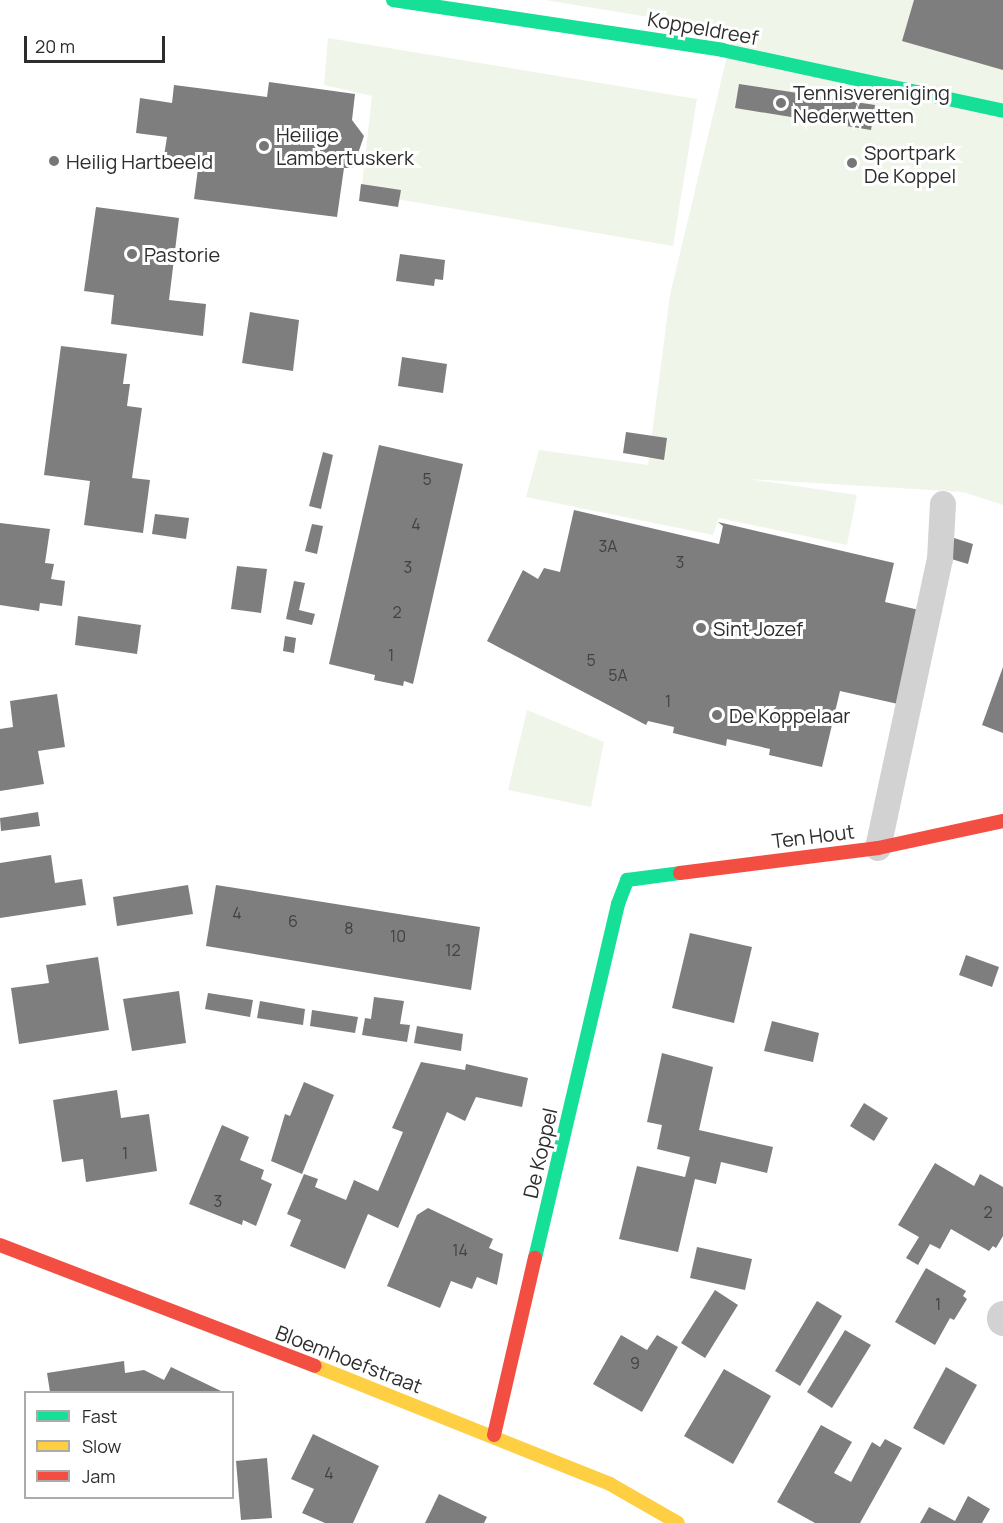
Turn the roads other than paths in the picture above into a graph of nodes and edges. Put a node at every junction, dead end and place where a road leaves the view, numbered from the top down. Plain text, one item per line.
1 (393, 0) edge
2 (1003, 111) edge
3 (942, 504) dead end
4 (1003, 821) edge
5 (878, 848) junction
6 (627, 880) joint
7 (0, 1245) edge
8 (494, 1435) junction
9 (678, 1523) edge

1 - 2 street, Koppeldreef
3 - 5 lane
4 - 5 street, Ten Hout
5 - 6 street, Ten Hout
6 - 8 street, De Koppel
7 - 8 street, Bloemhoefstraat
8 - 9 street, Bloemhoefstraat

